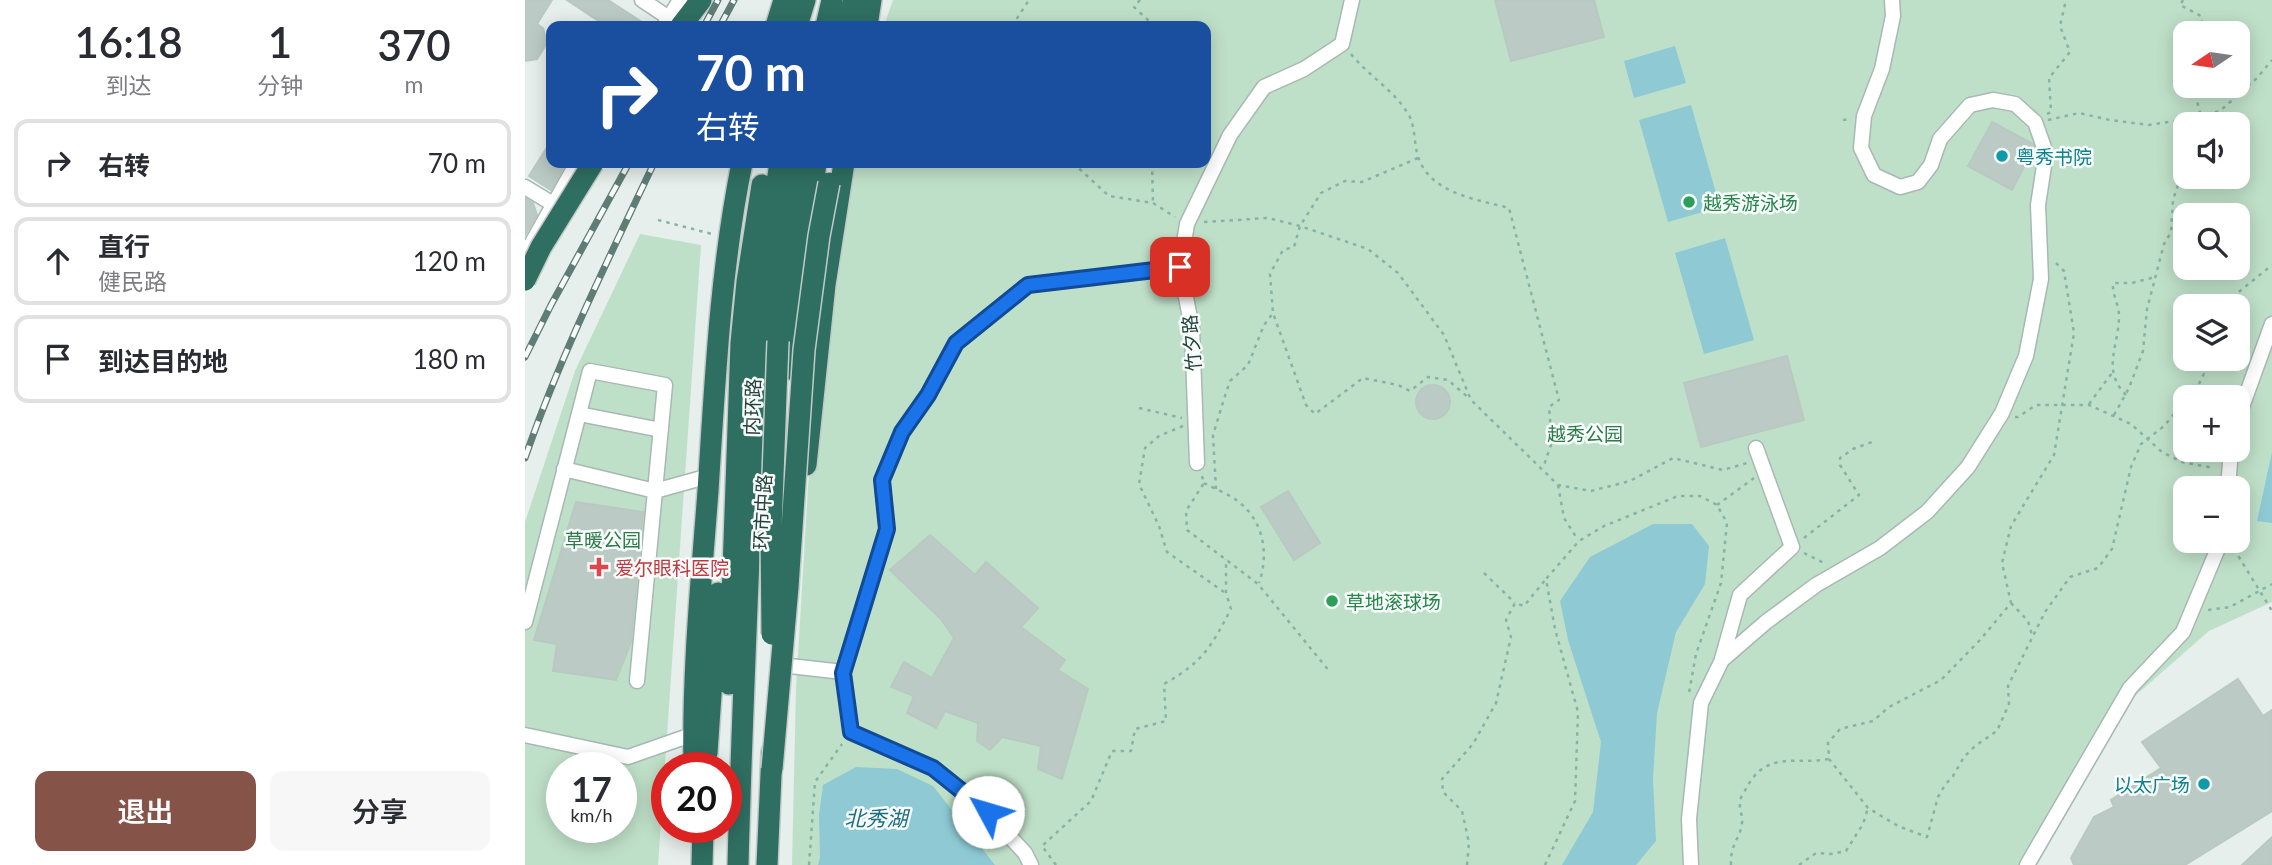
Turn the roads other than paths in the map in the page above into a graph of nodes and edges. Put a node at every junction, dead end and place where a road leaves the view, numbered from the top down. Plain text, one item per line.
1 (642, 0) edge
2 (680, 0) edge
3 (701, 0) edge
4 (784, 0) edge
5 (805, 0) edge
6 (815, 0) edge
7 (832, 0) edge
8 (854, 0) edge
9 (864, 0) edge
10 (871, 0) edge
11 (1352, 0) edge
12 (1892, 0) edge
13 (668, 21) edge
14 (672, 21) edge
15 (674, 21) edge
16 (778, 21) edge
17 (799, 21) edge
18 (809, 21) edge
19 (827, 21) edge
20 (848, 21) edge
21 (860, 21) edge
22 (868, 21) edge
23 (574, 168) edge
24 (590, 168) edge
25 (741, 168) edge
26 (765, 168) edge
27 (779, 168) edge
28 (797, 168) edge
29 (815, 168) edge
30 (843, 168) edge
31 (831, 173) edge
32 (525, 187) edge
33 (552, 204) junction
34 (525, 255) edge
35 (1180, 267) junction
36 (525, 281) edge
37 (2272, 324) edge
38 (741, 343) junction
39 (2250, 385) edge
40 (579, 414) junction
41 (661, 430) junction
42 (1760, 459) road end
43 (1197, 463) road end
44 (565, 469) junction
45 (709, 476) junction
46 (655, 491) junction
47 (2216, 553) edge
48 (525, 622) edge
49 (1722, 660) junction
50 (778, 668) junction
51 (843, 673) junction
52 (637, 681) dead end
53 (525, 734) edge
54 (694, 734) junction
55 (694, 752) edge
56 (707, 752) edge
57 (727, 752) edge
58 (772, 769) junction
59 (697, 843) edge
60 (701, 843) edge
61 (724, 843) edge
62 (699, 865) edge
63 (723, 865) edge
64 (738, 865) edge
65 (768, 865) edge
66 (1031, 865) edge
67 (1691, 865) edge
68 (2027, 865) edge

1 - 13 street
2 - 14 street
3 - 15 highway
4 - 16 highway
5 - 17 highway
6 - 18 highway
7 - 19 highway
8 - 20 highway
9 - 21 highway
10 - 22 highway
11 - 35 street, 竹夕路
12 - 49 street
23 - 33 street
24 - 36 highway, bridge
25 - 45 highway
26 - 38 highway, 内环路
27 - 64 highway
28 - 58 highway, 内环路, bridge
29 - 50 highway, 环市中路
30 - 50 highway
31 - 50 highway, bridge
32 - 33 street
33 - 34 street
35 - 43 street, 竹夕路
35 - 51 street
37 - 39 street
38 - 56 highway
38 - 57 highway, 内环路
40 - 41 street
40 - 41 street
40 - 44 street
41 - 46 street
42 - 49 street
44 - 46 street
44 - 48 street
45 - 46 street
45 - 54 highway
46 - 52 street
47 - 68 street
49 - 67 street
50 - 51 street
50 - 58 highway, bridge
50 - 65 highway, 环市中路
51 - 66 street
53 - 54 street
54 - 55 highway
58 - 65 highway, 内环路
59 - 62 highway
60 - 62 highway
61 - 63 highway

